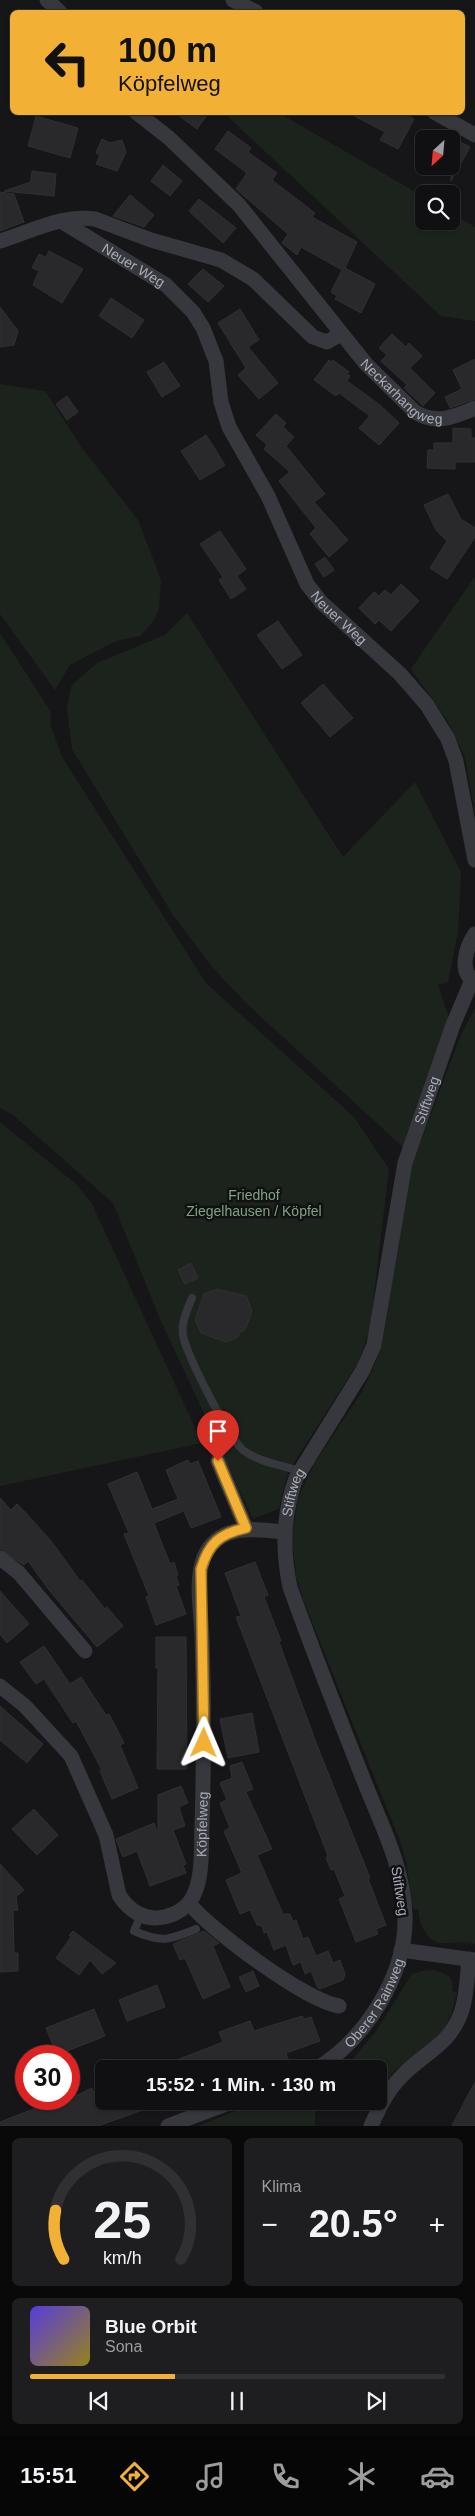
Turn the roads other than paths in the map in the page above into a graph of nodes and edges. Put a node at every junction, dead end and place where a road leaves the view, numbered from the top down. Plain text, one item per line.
1 (47, 0) edge
2 (232, 0) edge
3 (58, 10) edge
4 (252, 10) edge
5 (140, 115) edge
6 (439, 115) edge
7 (475, 135) edge
8 (61, 221) junction
9 (0, 242) edge
10 (341, 334) junction
11 (475, 408) edge
12 (475, 860) edge
13 (475, 934) edge
14 (473, 981) edge
15 (192, 1298) dead end
16 (218, 1461) dead end
17 (300, 1471) junction
18 (246, 1528) junction
19 (284, 1532) junction
20 (0, 1558) edge
21 (85, 1652) dead end
22 (0, 1686) edge
23 (189, 1903) junction
24 (142, 1915) junction
25 (196, 1929) dead end
26 (401, 1950) junction
27 (472, 1959) edge
28 (339, 2006) dead end
29 (329, 2060) edge
30 (210, 2110) edge
31 (168, 2126) edge
32 (371, 2126) edge

1 - 3 street
2 - 4 street
5 - 10 street
6 - 7 street
8 - 9 street
8 - 10 street, Neuer Weg
8 - 12 street, Neuer Weg
10 - 11 street, Neckarhangweg
13 - 14 street, Stiftweg
14 - 17 street, Stiftweg
15 - 17 lane
16 - 18 street
17 - 19 street, Stiftweg
18 - 19 street, Köpfelweg
18 - 23 street, Köpfelweg
19 - 26 street, Stiftweg
20 - 21 street
22 - 24 street
23 - 24 street
23 - 28 street
24 - 25 lane
26 - 27 street
26 - 29 street, Oberer Rainweg
27 - 32 street
30 - 31 street

